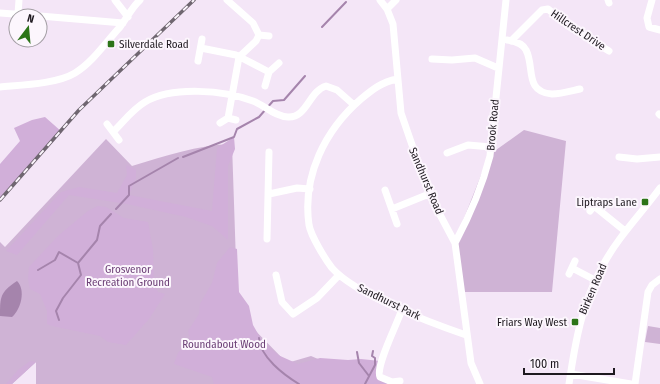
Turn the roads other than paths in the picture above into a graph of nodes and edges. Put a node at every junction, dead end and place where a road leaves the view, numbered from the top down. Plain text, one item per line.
1 (115, 0) edge
2 (140, 0) edge
3 (227, 0) edge
4 (380, 0) edge
5 (396, 0) edge
6 (506, 0) edge
7 (652, 0) edge
8 (387, 9) junction
9 (48, 16) edge
10 (126, 20) junction
11 (660, 30) edge
12 (258, 35) junction
13 (269, 36) dead end
14 (502, 38) junction
15 (202, 39) dead end
16 (511, 40) junction
17 (201, 48) junction
18 (609, 51) dead end
19 (239, 57) junction
20 (432, 59) dead end
21 (198, 61) dead end
22 (280, 63) dead end
23 (498, 68) junction
24 (269, 72) junction
25 (397, 79) junction
26 (265, 86) dead end
27 (0, 87) edge
28 (580, 89) dead end
29 (232, 96) junction
30 (354, 105) junction
31 (228, 118) junction
32 (236, 120) dead end
33 (220, 123) dead end
34 (107, 124) dead end
35 (114, 131) junction
36 (119, 140) dead end
37 (491, 147) junction
38 (269, 152) dead end
39 (447, 153) dead end
40 (619, 157) dead end
41 (660, 157) edge
42 (660, 188) edge
43 (310, 189) junction
44 (385, 190) dead end
45 (270, 194) junction
46 (430, 194) junction
47 (594, 206) dead end
48 (392, 209) junction
49 (397, 224) dead end
50 (625, 231) junction
51 (267, 238) dead end
52 (455, 243) junction
53 (572, 268) dead end
54 (276, 275) dead end
55 (339, 275) junction
56 (660, 279) edge
57 (595, 280) junction
58 (402, 309) junction
59 (466, 335) junction
60 (571, 374) junction
61 (400, 381) dead end
62 (480, 384) edge
63 (569, 384) edge
64 (631, 384) edge
65 (635, 384) edge

1 - 10 street
2 - 10 street
3 - 12 street
4 - 8 street, Sandhurst Road
5 - 8 street
6 - 14 street, Brook Road
7 - 11 street
8 - 25 street, Sandhurst Road
9 - 10 street
10 - 27 street
12 - 13 street
12 - 19 street
14 - 16 street
14 - 23 street, Brook Road
15 - 17 street
16 - 18 street, Hillcrest Drive
16 - 28 street
17 - 19 street
17 - 21 street
19 - 24 street
19 - 29 street
20 - 23 street
22 - 24 street
23 - 37 street, Brook Road
24 - 26 street
25 - 30 street, Sandhurst Park
25 - 46 street, Sandhurst Road
29 - 30 street
29 - 31 street
29 - 35 street
30 - 43 street, Sandhurst Park
31 - 32 street
31 - 33 street
34 - 35 street
35 - 36 street
37 - 39 street
37 - 52 street, Brook Road
38 - 45 street
40 - 41 street
42 - 50 street, Birken Road
43 - 45 street
43 - 55 street, Sandhurst Park
44 - 48 street
45 - 51 street
46 - 48 street
46 - 52 street, Sandhurst Road
47 - 50 street
48 - 49 street
50 - 57 street, Birken Road
52 - 59 street, Sandhurst Road
53 - 57 street
54 - 55 street
55 - 58 street, Sandhurst Park
56 - 65 street
57 - 60 street, Birken Road
58 - 59 street, Sandhurst Park
58 - 61 street
59 - 62 street, Sandhurst Road
60 - 63 street, Birken Road
60 - 64 street

